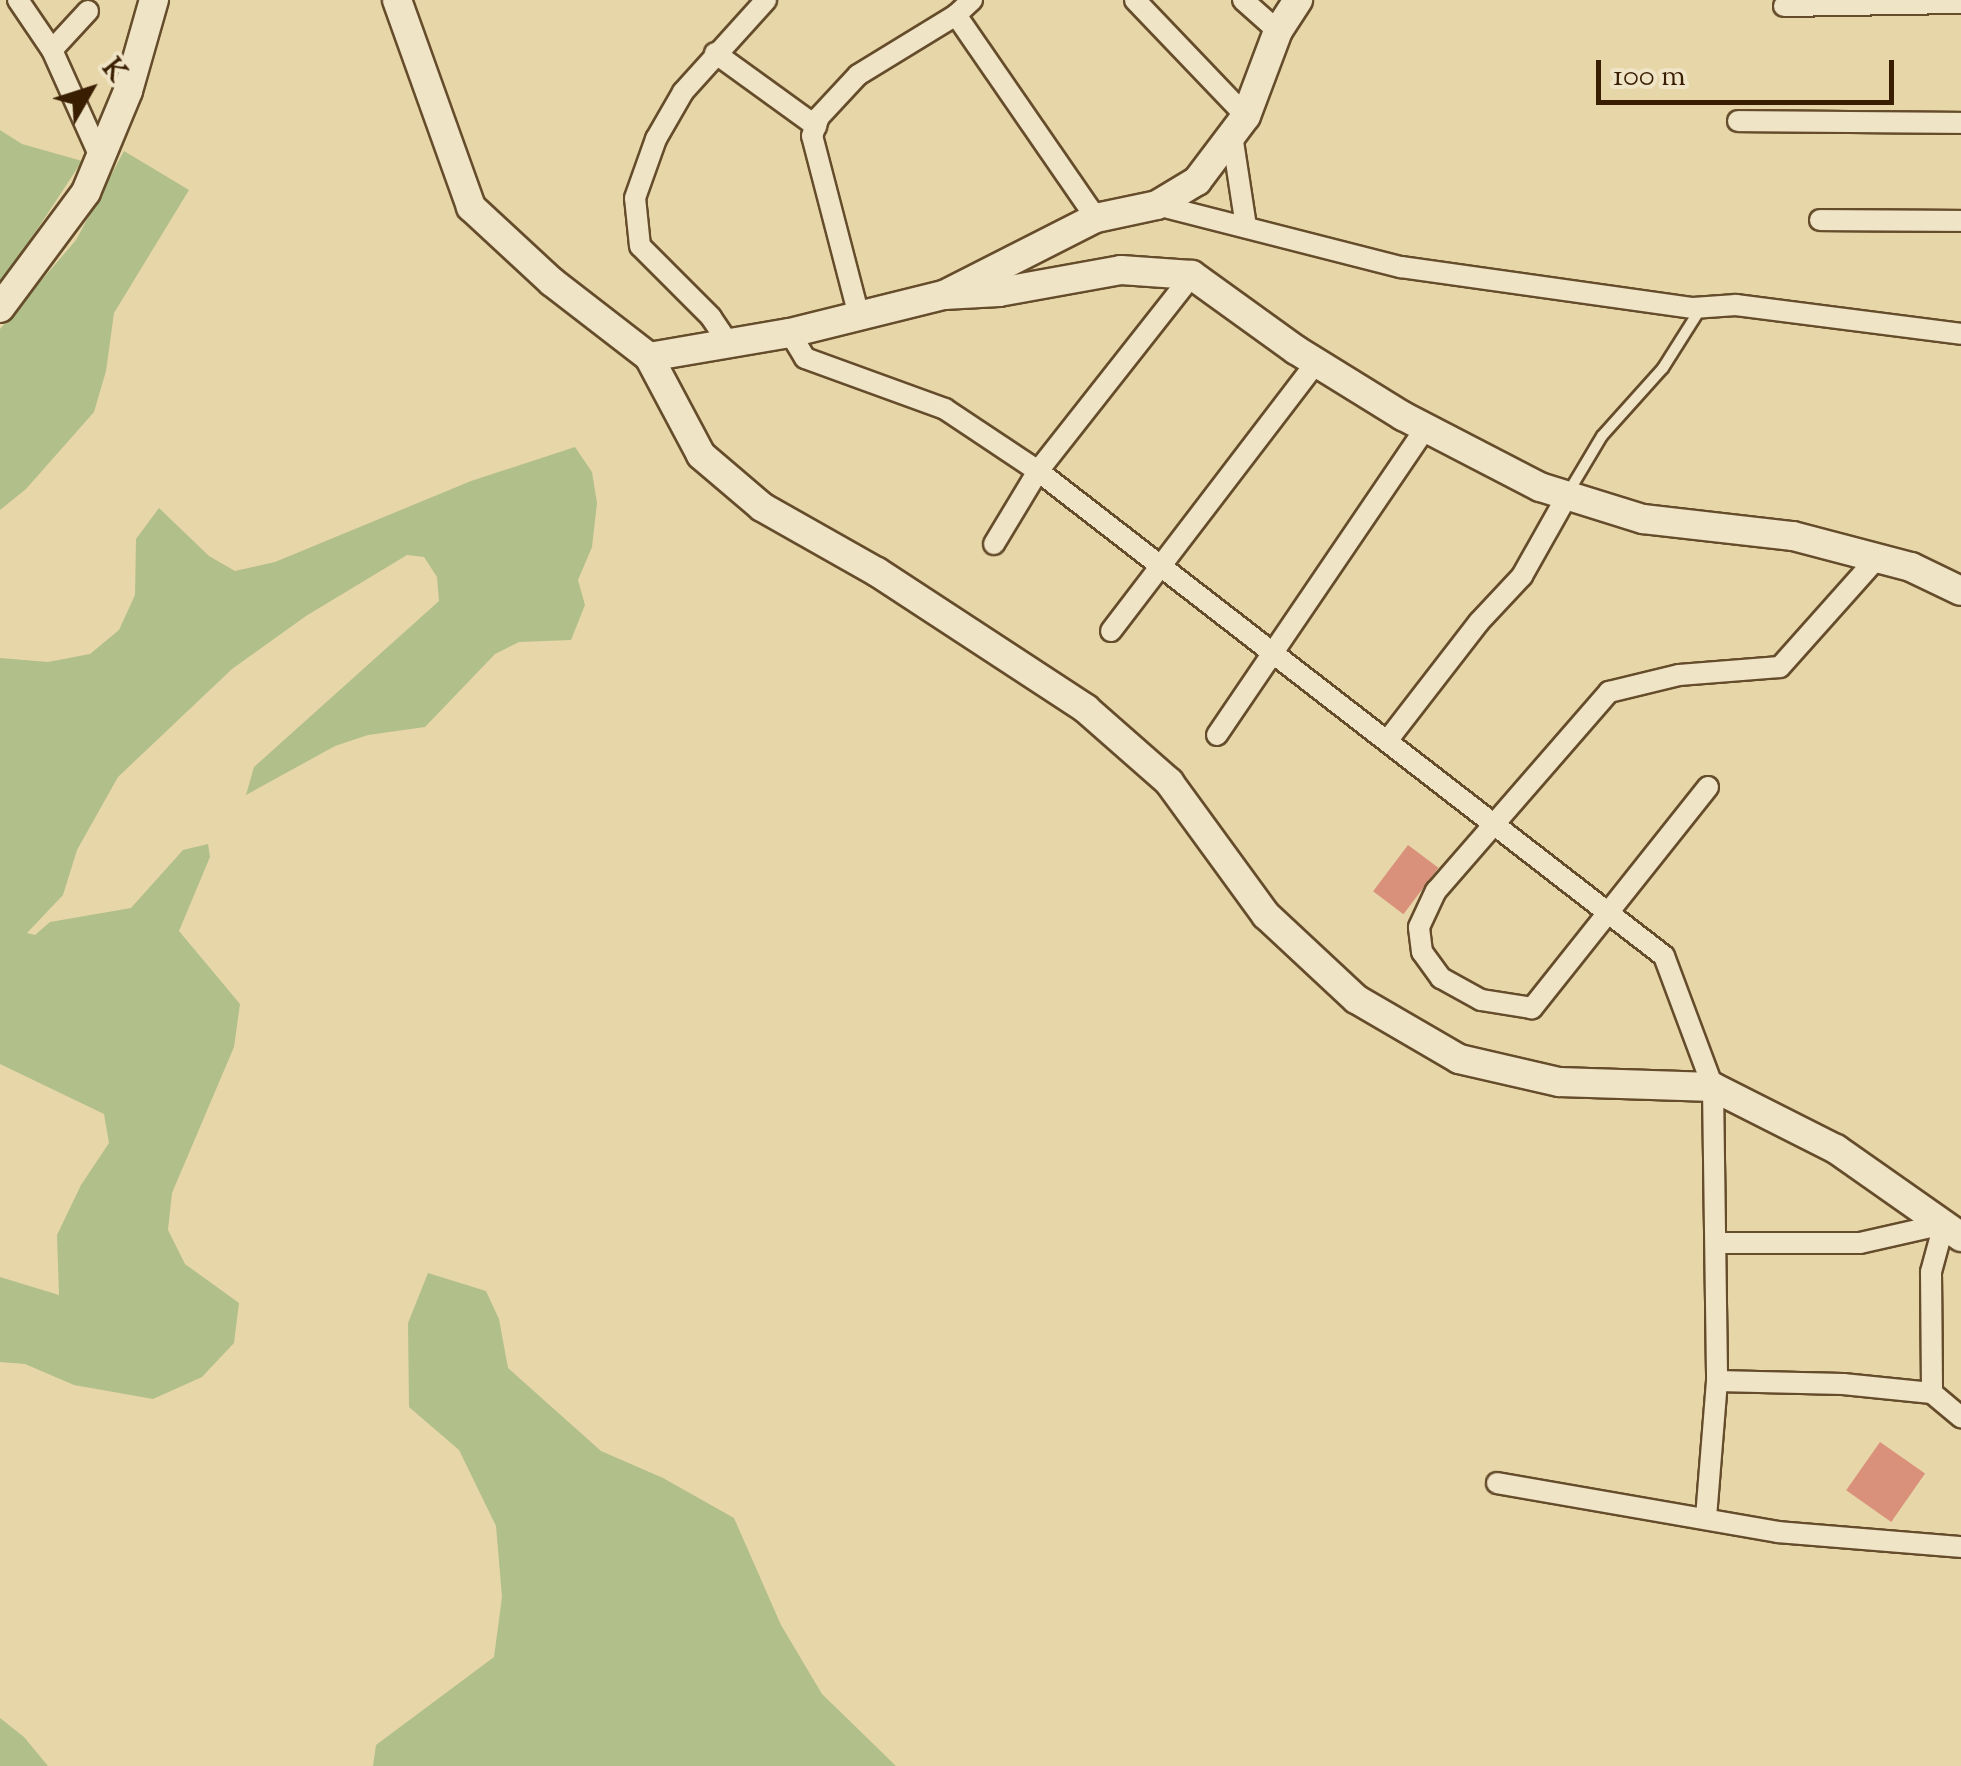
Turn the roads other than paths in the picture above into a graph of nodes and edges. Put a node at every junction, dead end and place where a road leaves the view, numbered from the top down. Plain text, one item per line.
1 (18, 0) edge
2 (154, 0) edge
3 (397, 0) edge
4 (766, 0) edge
5 (972, 0) edge
6 (1135, 0) edge
7 (1243, 0) edge
8 (1298, 0) edge
9 (1961, 3) edge
10 (1784, 6) dead end
11 (88, 11) dead end
12 (956, 15) junction
13 (1278, 30) junction
14 (52, 50) junction
15 (715, 53) junction
16 (1738, 121) dead end
17 (1961, 123) edge
18 (816, 126) junction
19 (1239, 126) junction
20 (100, 157) junction
21 (1157, 205) junction
22 (1096, 218) junction
23 (1820, 220) dead end
24 (1961, 221) edge
25 (1246, 227) junction
26 (1192, 275) junction
27 (944, 295) junction
28 (0, 308) edge
29 (1701, 308) junction
30 (859, 316) junction
31 (790, 333) junction
32 (1961, 334) edge
33 (729, 344) junction
34 (648, 357) junction
35 (1317, 362) junction
36 (1426, 428) junction
37 (1038, 471) junction
38 (1567, 496) junction
39 (994, 544) dead end
40 (1877, 558) junction
41 (1160, 565) junction
42 (1961, 592) edge
43 (1111, 632) dead end
44 (1271, 651) junction
45 (1217, 734) dead end
46 (1387, 741) junction
47 (1708, 787) dead end
48 (1496, 825) junction
49 (1611, 914) junction
50 (1713, 1087) junction
51 (1952, 1231) edge
52 (1716, 1243) junction
53 (1716, 1381) junction
54 (1932, 1393) junction
55 (1961, 1417) edge
56 (1497, 1484) dead end
57 (1706, 1519) junction
58 (1961, 1547) edge

1 - 14 street
2 - 20 street
3 - 34 street
4 - 15 street
5 - 12 street
6 - 19 street
7 - 13 street
8 - 13 street
9 - 10 street
11 - 14 street
12 - 18 street
12 - 22 street
13 - 19 street
14 - 20 street
15 - 18 street
15 - 33 street
16 - 17 street
18 - 30 street
19 - 21 street
19 - 25 street
20 - 28 street
21 - 22 street
21 - 25 street
22 - 27 street
23 - 24 street
25 - 29 street
26 - 27 street
26 - 35 street
26 - 37 street
27 - 30 street
29 - 32 street
29 - 38 lane
30 - 31 street
31 - 33 street
31 - 37 street
33 - 34 street
34 - 50 street
35 - 36 street
35 - 41 street
36 - 38 street
36 - 44 street
37 - 39 street
37 - 41 street
38 - 40 street
38 - 46 street
40 - 42 street
40 - 48 street
41 - 43 street
41 - 44 street
44 - 45 street
44 - 46 street
46 - 48 street
47 - 49 street
48 - 49 street
48 - 49 street
49 - 50 street
50 - 51 street
50 - 52 street
51 - 52 street
51 - 54 street
52 - 53 street
53 - 54 street
53 - 57 street
54 - 55 street
56 - 57 street
57 - 58 street

